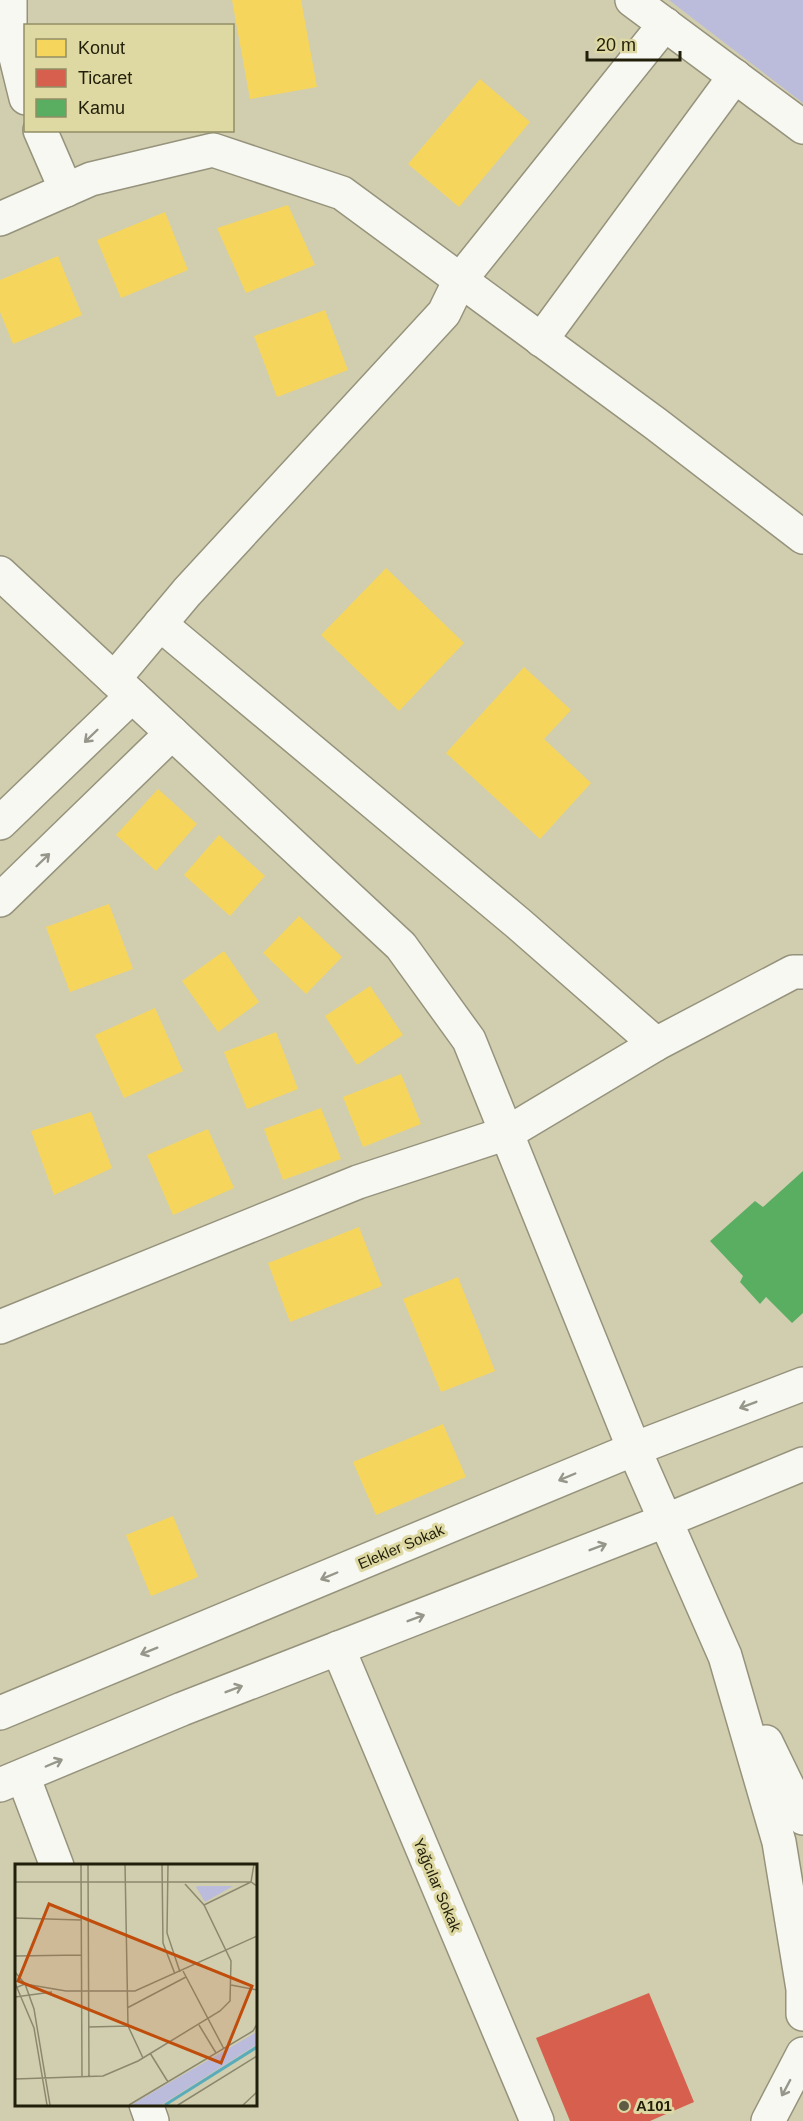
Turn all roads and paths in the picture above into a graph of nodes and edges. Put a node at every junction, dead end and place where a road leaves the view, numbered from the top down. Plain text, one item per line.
1 (10, 0) edge
2 (632, 0) edge
3 (665, 24) junction
4 (735, 76) junction
5 (24, 90) edge
6 (803, 127) edge
7 (41, 132) edge
8 (66, 190) junction
9 (0, 219) edge
10 (460, 280) junction
11 (541, 340) junction
12 (803, 537) edge
13 (0, 573) edge
14 (160, 624) junction
15 (123, 687) junction
16 (172, 733) junction
17 (0, 823) edge
18 (0, 900) edge
19 (803, 972) edge
20 (656, 1044) junction
21 (507, 1133) junction
22 (0, 1327) edge
23 (803, 1384) edge
24 (634, 1449) junction
25 (803, 1464) edge
26 (667, 1521) junction
27 (338, 1648) junction
28 (724, 1656) junction
29 (0, 1713) edge
30 (12, 1780) edge
31 (803, 1818) edge
32 (56, 1864) edge
33 (803, 2014) edge
34 (803, 2054) edge
35 (147, 2106) edge
36 (152, 2121) edge
37 (537, 2121) edge
38 (768, 2121) edge

1 - 5 street
2 - 3 street
3 - 4 street
3 - 10 street
4 - 6 street
4 - 11 street
7 - 8 street
8 - 9 street
8 - 10 street
10 - 11 street
10 - 14 street
11 - 12 street
13 - 15 street
14 - 15 street
14 - 20 street
15 - 16 street
15 -> 17 street
18 -> 16 street
16 - 21 street
19 - 20 street
20 - 21 street
21 - 22 street
21 - 24 street
23 -> 24 street, Elekler Sokak
24 - 26 street
24 -> 29 street, Elekler Sokak
25 - 26 street
27 -> 26 street
26 - 28 street
30 -> 27 street
27 - 37 street, Yağcılar Sokak
28 - 31 street
28 - 33 street
30 - 32 street
34 -> 38 street
35 - 36 street

